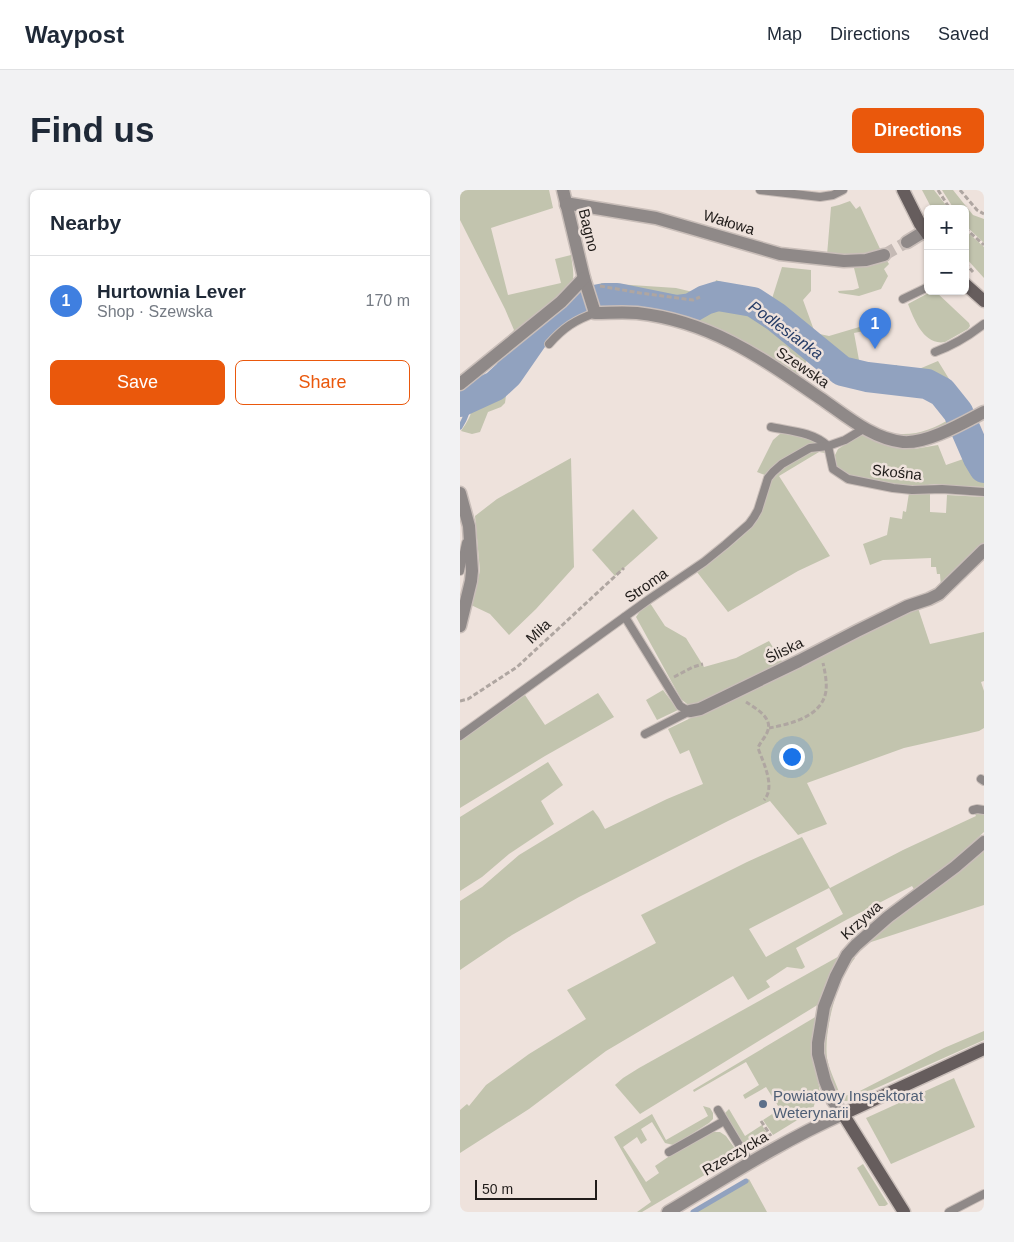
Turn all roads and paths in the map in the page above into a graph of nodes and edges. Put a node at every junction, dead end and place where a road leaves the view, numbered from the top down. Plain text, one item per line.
1 (563, 190) edge
2 (760, 190) edge
3 (843, 190) edge
4 (903, 190) edge
5 (938, 190) edge
6 (960, 190) edge
7 (566, 205) junction
8 (947, 205) edge
9 (984, 214) edge
10 (924, 228) edge
11 (969, 232) edge
12 (924, 234) edge
13 (907, 242) tunnel mouth
14 (984, 245) edge
15 (884, 255) tunnel mouth
16 (584, 278) junction
17 (594, 288) junction
18 (969, 288) edge
19 (924, 289) edge
20 (700, 297) dead end
21 (903, 300) dead end
22 (984, 302) edge
23 (594, 310) junction
24 (984, 324) edge
25 (549, 344) dead end
26 (935, 352) dead end
27 (460, 384) edge
28 (984, 412) edge
29 (771, 427) dead end
30 (865, 428) junction
31 (828, 446) junction
32 (984, 492) edge
33 (460, 493) edge
34 (469, 526) junction
35 (984, 550) edge
36 (624, 568) dead end
37 (460, 571) edge
38 (625, 617) junction
39 (460, 626) edge
40 (819, 651) junction
41 (702, 664) dead end
42 (666, 682) junction
43 (730, 694) junction
44 (460, 701) edge
45 (690, 711) junction
46 (769, 728) junction
47 (645, 734) dead end
48 (460, 736) edge
49 (764, 800) dead end
50 (973, 810) dead end
51 (984, 810) edge
52 (984, 842) edge
53 (984, 1049) edge
54 (718, 1110) dead end
55 (843, 1114) junction
56 (724, 1121) junction
57 (761, 1121) dead end
58 (773, 1138) dead end
59 (670, 1152) dead end
60 (750, 1163) junction
61 (984, 1194) edge
62 (668, 1212) edge
63 (904, 1212) edge
64 (949, 1212) edge

1 - 7 street, Bagno
2 - 3 lane
4 - 10 street
5 - 8 path
6 - 9 path
7 - 15 street, Wałowa
7 - 16 street, Bagno
11 - 14 path
12 - 13 street
16 - 17 street
16 - 27 street
17 - 20 path
17 - 23 street
18 - 22 street
19 - 21 lane
23 - 25 lane, Szewska
23 - 30 street, Szewska
24 - 26 lane
28 - 30 street, Szewska
29 - 31 lane
30 - 31 lane, Stroma
31 - 32 lane, Skośna
31 - 38 lane, Stroma
33 - 34 street
34 - 37 lane
34 - 39 street
35 - 40 street, Śliska
36 - 44 path, Miła
38 - 42 lane
38 - 48 lane, Stroma
40 - 43 street, Śliska
40 - 46 path
41 - 42 path
42 - 45 lane
43 - 45 street, Śliska
43 - 46 path
45 - 47 lane
46 - 49 path
50 - 51 lane
52 - 55 street, Krzywa
53 - 55 street, Rzeczycka
54 - 56 lane
55 - 60 street, Rzeczycka
55 - 63 street
56 - 59 lane
56 - 60 lane
57 - 58 path
60 - 62 street, Rzeczycka
61 - 64 lane

